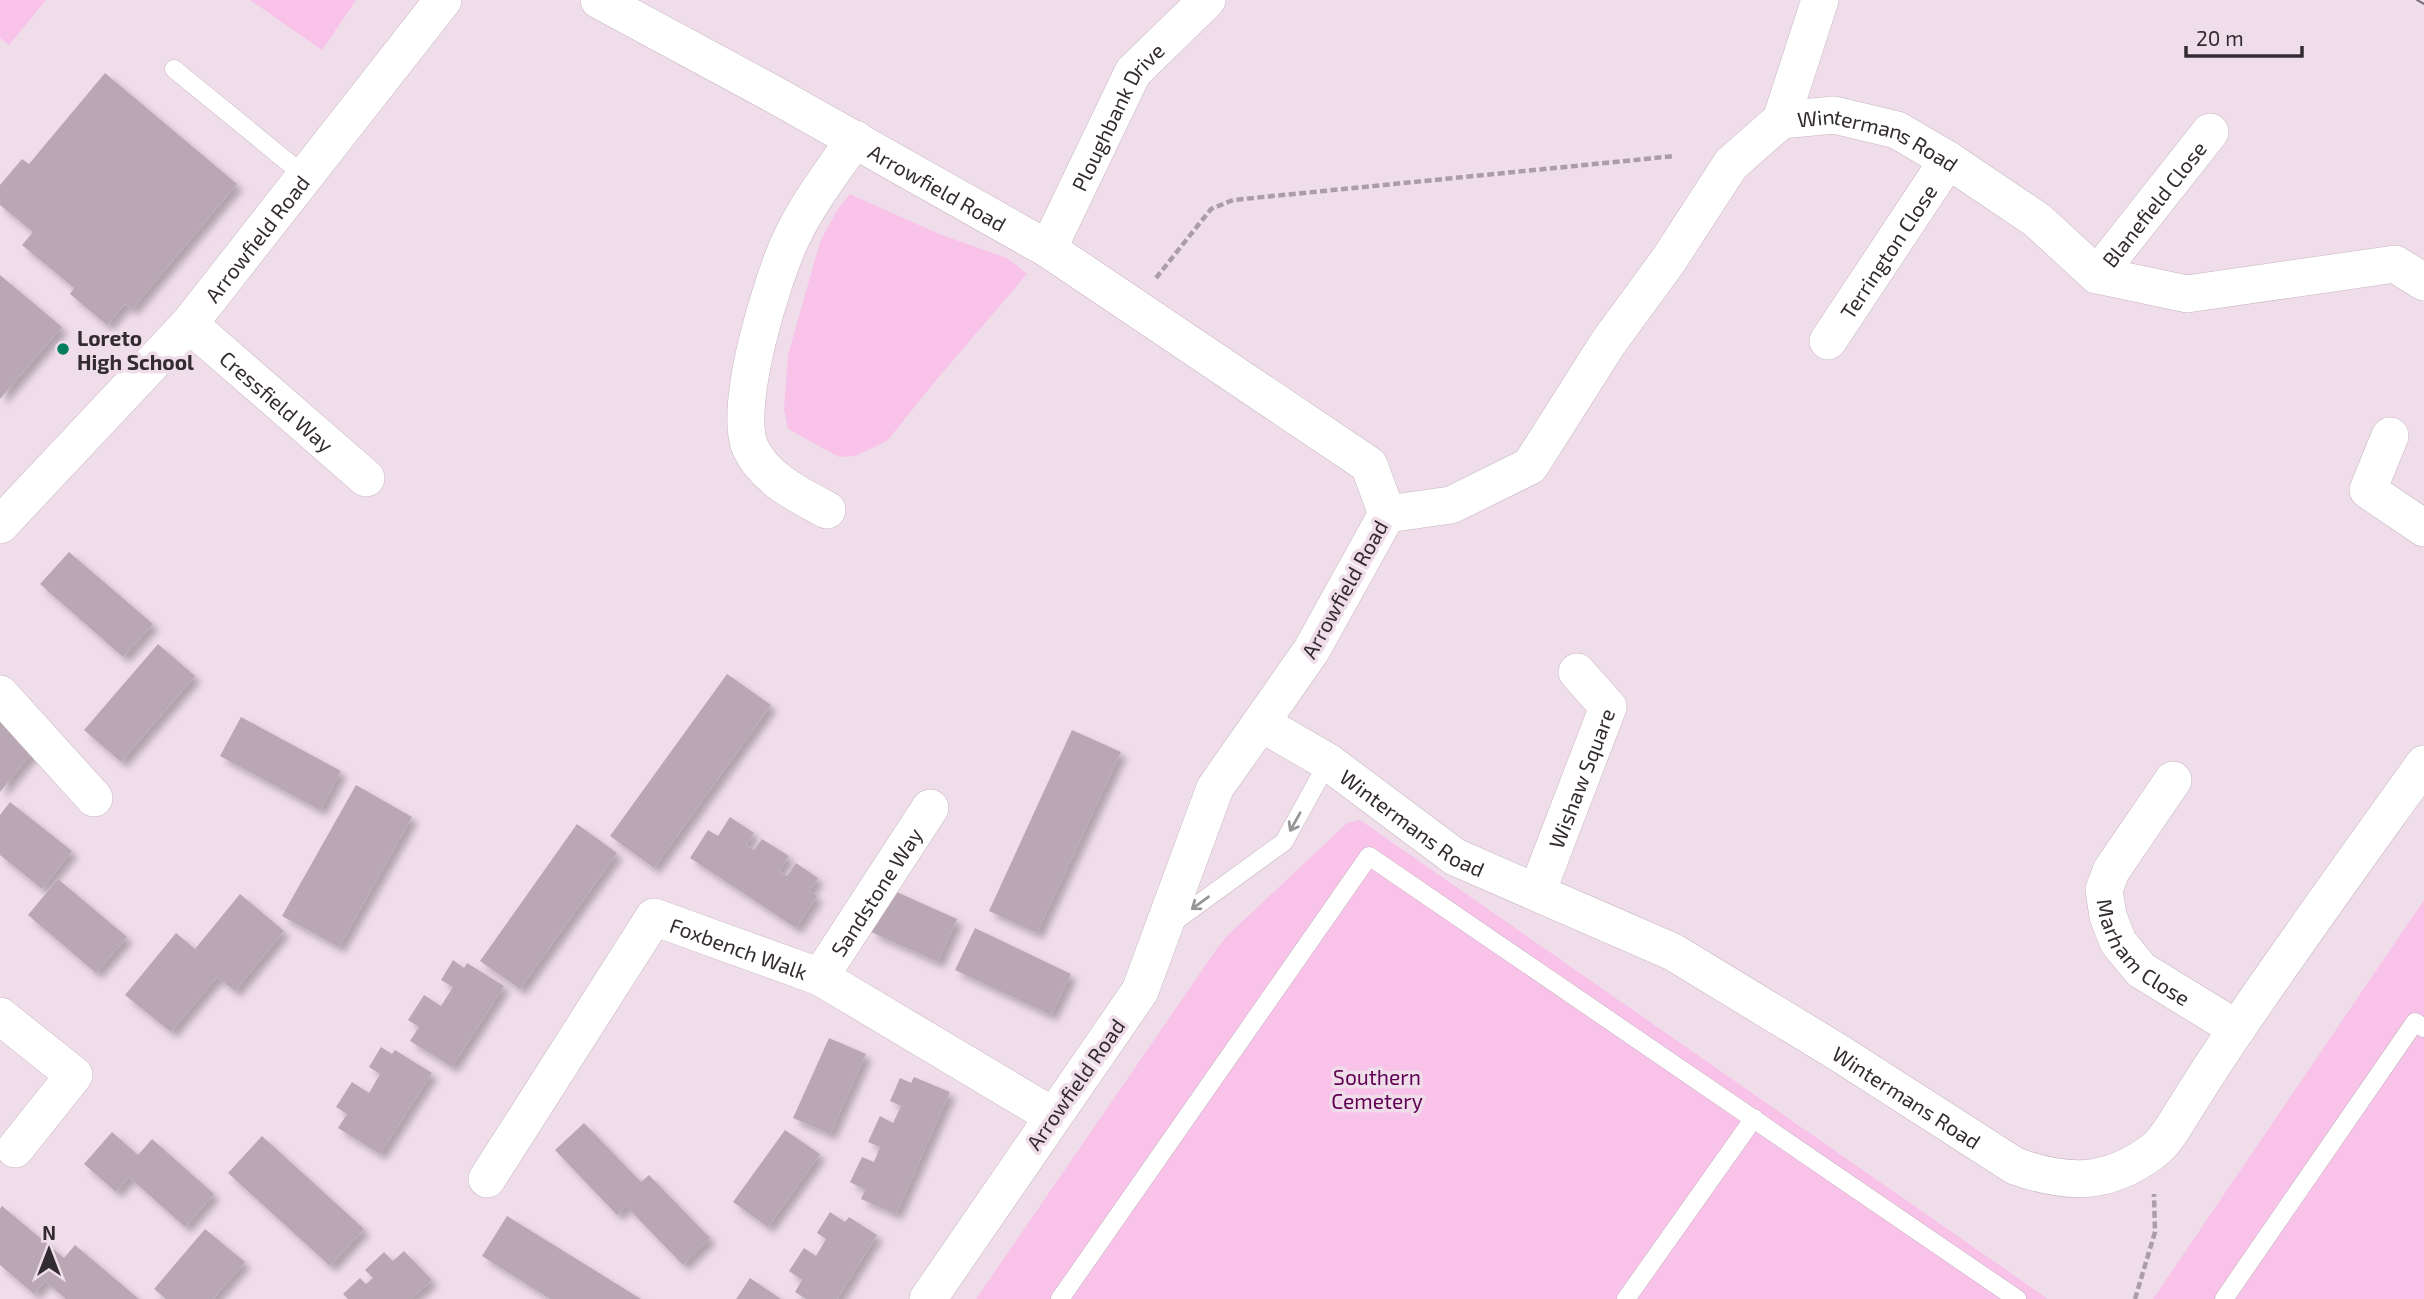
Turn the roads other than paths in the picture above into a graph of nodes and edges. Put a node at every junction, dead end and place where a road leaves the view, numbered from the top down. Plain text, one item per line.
1 (443, 0) edge
2 (600, 0) edge
3 (1207, 0) edge
4 (1820, 0) edge
5 (174, 69) dead end
6 (1781, 120) junction
7 (2210, 132) dead end
8 (855, 139) junction
9 (1948, 160) junction
10 (305, 176) junction
11 (1048, 249) junction
12 (2097, 275) junction
13 (2424, 282) edge
14 (189, 324) junction
15 (1828, 341) dead end
16 (2390, 436) dead end
17 (366, 478) dead end
18 (827, 510) dead end
19 (1387, 514) junction
20 (0, 525) edge
21 (2424, 527) edge
22 (1577, 673) dead end
23 (0, 694) edge
24 (1261, 723) junction
25 (1328, 762) junction
26 (2424, 764) edge
27 (2173, 780) dead end
28 (94, 798) dead end
29 (930, 808) dead end
30 (1537, 892) junction
31 (1162, 930) junction
32 (820, 977) junction
33 (0, 1016) edge
34 (2424, 1028) edge
35 (2237, 1029) junction
36 (1053, 1116) junction
37 (1754, 1118) junction
38 (15, 1149) dead end
39 (488, 1179) dead end
40 (928, 1299) edge
41 (1060, 1299) edge
42 (1626, 1299) edge
43 (2017, 1299) edge
44 (2224, 1299) edge

1 - 10 street, Arrowfield Road
2 - 8 street, Arrowfield Road
3 - 11 street, Ploughbank Drive
4 - 6 street
5 - 10 lane
6 - 9 street, Wintermans Road
6 - 19 street, Wintermans Road
7 - 12 street, Blanefield Close
8 - 11 street, Arrowfield Road
8 - 18 street
9 - 12 street, Wintermans Road
9 - 15 street, Terrington Close
10 - 14 street, Arrowfield Road
11 - 19 street, Arrowfield Road
12 - 13 street
14 - 17 street, Cressfield Way
14 - 20 street, Arrowfield Road
16 - 21 street
19 - 24 street, Arrowfield Road
22 - 30 street, Wishaw Square
23 - 28 street
24 - 25 street, Wintermans Road
24 - 31 street, Arrowfield Road
25 - 30 street, Wintermans Road
25 -> 31 lane
26 - 35 street, Wintermans Road
27 - 35 street, Marham Close
29 - 32 street, Sandstone Way
30 - 35 street, Wintermans Road
31 - 36 street, Arrowfield Road
32 - 36 street, Foxbench Walk
32 - 39 street, Foxbench Walk
33 - 38 street
34 - 44 lane
36 - 40 street, Arrowfield Road
37 - 41 lane
37 - 42 lane
37 - 43 lane

